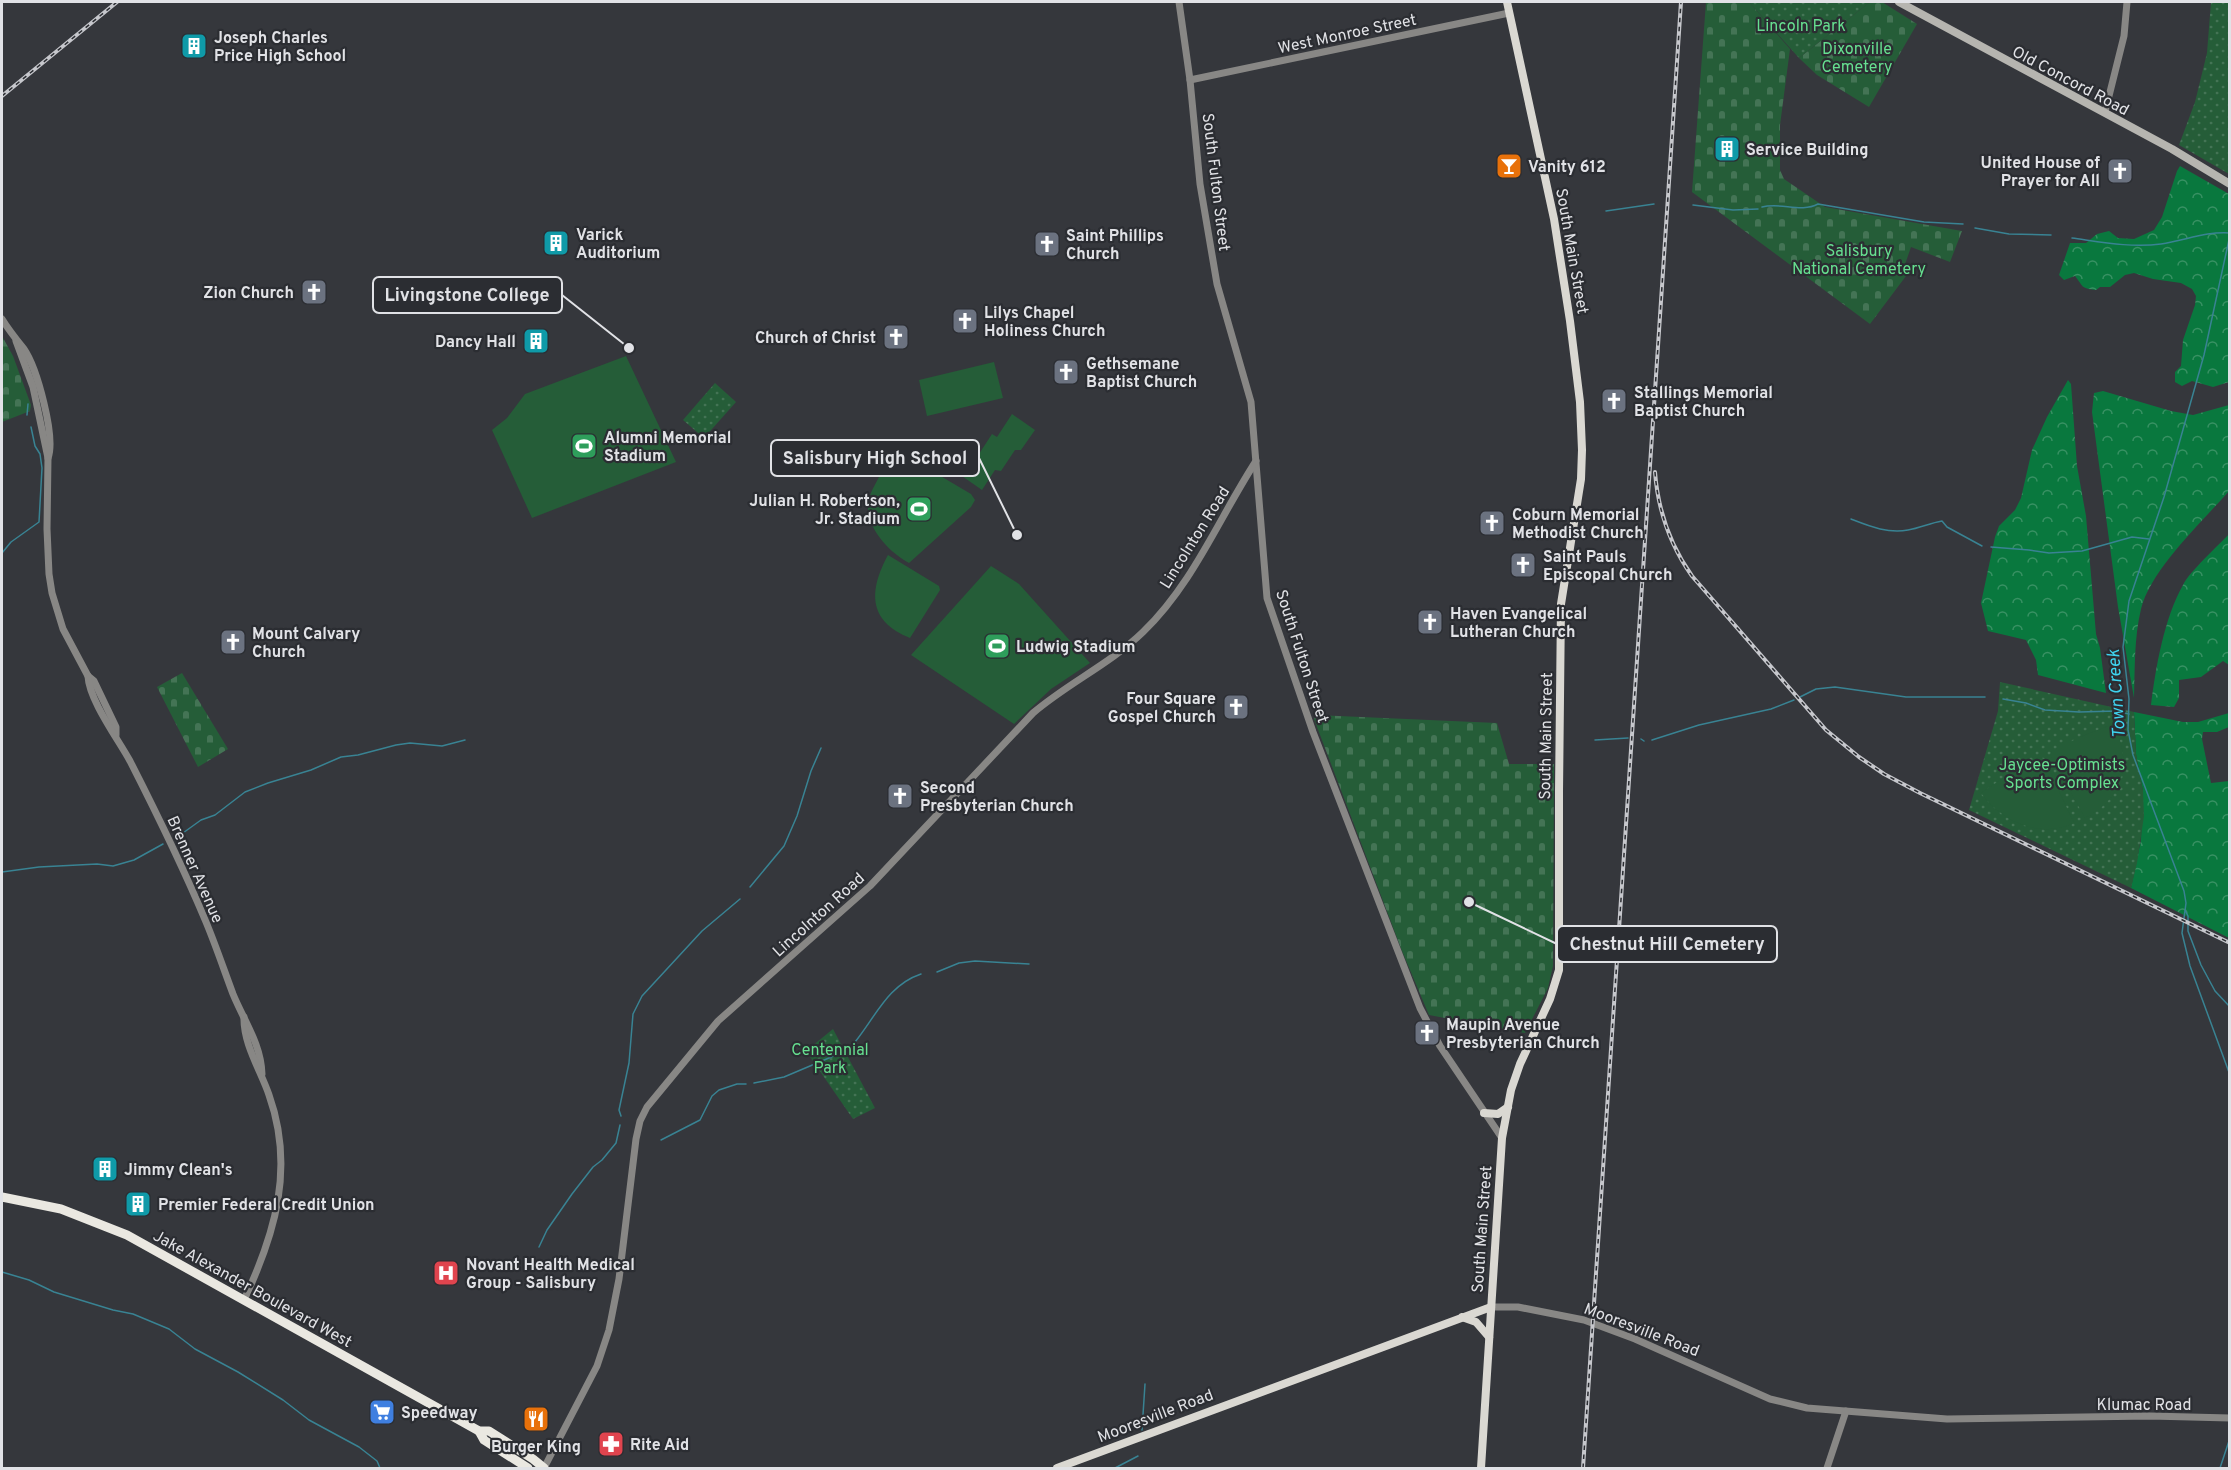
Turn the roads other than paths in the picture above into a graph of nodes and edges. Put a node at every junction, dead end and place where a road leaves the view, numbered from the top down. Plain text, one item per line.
1 (1179, 2) edge
2 (1507, 2) edge
3 (1899, 2) edge
4 (2127, 2) edge
5 (1509, 13) junction
6 (1190, 80) junction
7 (2105, 112) junction
8 (2229, 184) edge
9 (2, 319) edge
10 (1256, 461) junction
11 (1508, 1107) junction
12 (1485, 1113) junction
13 (1502, 1138) junction
14 (2, 1197) edge
15 (244, 1300) junction
16 (1491, 1307) junction
17 (1461, 1317) junction
18 (1489, 1337) junction
19 (1845, 1411) junction
20 (2058, 1417) joint
21 (2229, 1418) edge
22 (479, 1431) junction
23 (528, 1468) edge
24 (544, 1468) edge
25 (1057, 1468) edge
26 (1481, 1468) edge
27 (1827, 1468) edge

1 - 6 street, South Fulton Street
2 - 5 main road, South Main Street
3 - 7 main road, Old Concord Road
4 - 7 street
5 - 6 street, West Monroe Street
5 - 11 main road, South Main Street
6 - 10 street, South Fulton Street
7 - 8 main road, Old Concord Road
9 - 15 street, Brenner Avenue
10 - 12 street, South Fulton Street
10 - 24 street, Lincolnton Road
11 - 12 main road
11 - 13 main road, South Main Street
12 - 13 street, South Fulton Street
13 - 16 main road, South Main Street
14 - 15 highway, Jake Alexander Boulevard West
15 - 22 highway, Jake Alexander Boulevard West
16 - 17 main road, Mooresville Road
16 - 18 main road, South Main Street
16 - 19 street, Mooresville Road
17 - 18 main road
17 - 25 main road, Mooresville Road
18 - 26 main road, South Main Street
19 - 20 street, Mooresville Road
19 - 27 street
20 - 21 street, Klumac Road
22 - 23 highway, Jake Alexander Boulevard West
22 - 24 highway, Jake Alexander Boulevard West

